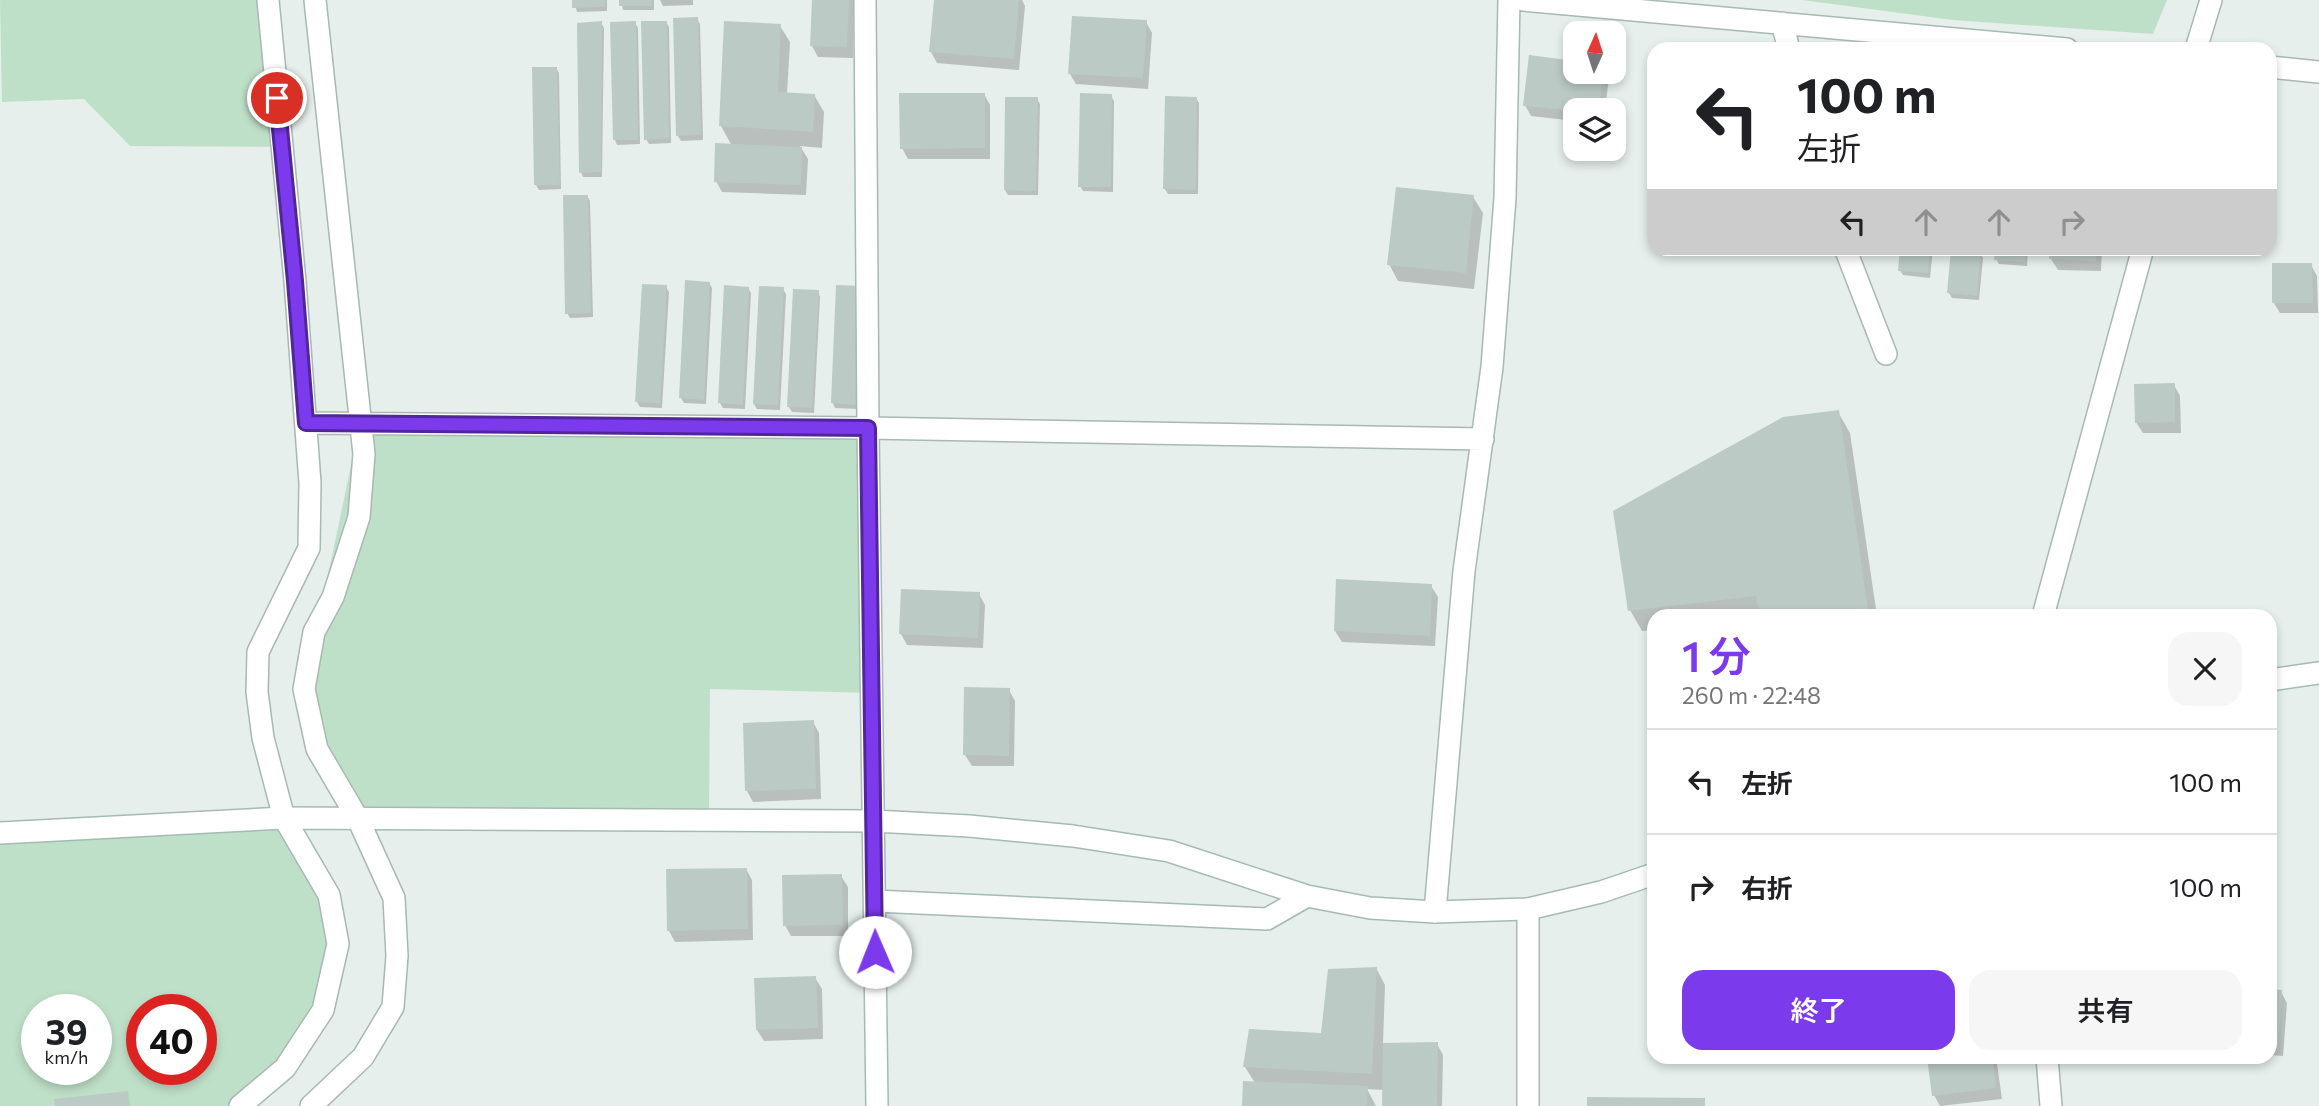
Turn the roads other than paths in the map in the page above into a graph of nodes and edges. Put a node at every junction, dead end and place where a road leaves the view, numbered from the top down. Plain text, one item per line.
1 (268, 0) edge
2 (314, 0) edge
3 (865, 0) edge
4 (1509, 0) edge
5 (1523, 0) edge
6 (2211, 0) edge
7 (1782, 23) junction
8 (1786, 42) edge
9 (1990, 42) edge
10 (2198, 42) edge
11 (2277, 68) edge
12 (2319, 72) edge
13 (1848, 256) edge
14 (2141, 256) edge
15 (1886, 354) dead end
16 (306, 423) junction
17 (360, 423) junction
18 (868, 428) junction
19 (1483, 439) junction
20 (2045, 609) edge
21 (2319, 673) edge
22 (2277, 679) edge
23 (284, 818) junction
24 (358, 818) junction
25 (874, 821) junction
26 (0, 833) edge
27 (1647, 876) edge
28 (1307, 896) junction
29 (875, 901) junction
30 (1528, 909) junction
31 (1435, 912) junction
32 (2048, 1064) edge
33 (240, 1106) edge
34 (311, 1106) edge
35 (877, 1106) edge
36 (1528, 1106) edge
37 (2052, 1106) edge

1 - 16 street
2 - 17 street
3 - 18 street
4 - 19 street
5 - 7 street
6 - 10 street
7 - 8 street
7 - 9 street
11 - 12 street
13 - 15 street
14 - 20 street
16 - 17 street
16 - 23 street
17 - 18 street
17 - 24 street
18 - 19 street
18 - 25 street
19 - 31 street
21 - 22 street
23 - 24 street
23 - 26 street
23 - 33 street
24 - 25 street
24 - 34 street
25 - 28 street
25 - 29 street
27 - 30 street
28 - 29 street
28 - 31 street
29 - 35 street
30 - 31 street
30 - 36 street
32 - 37 street

